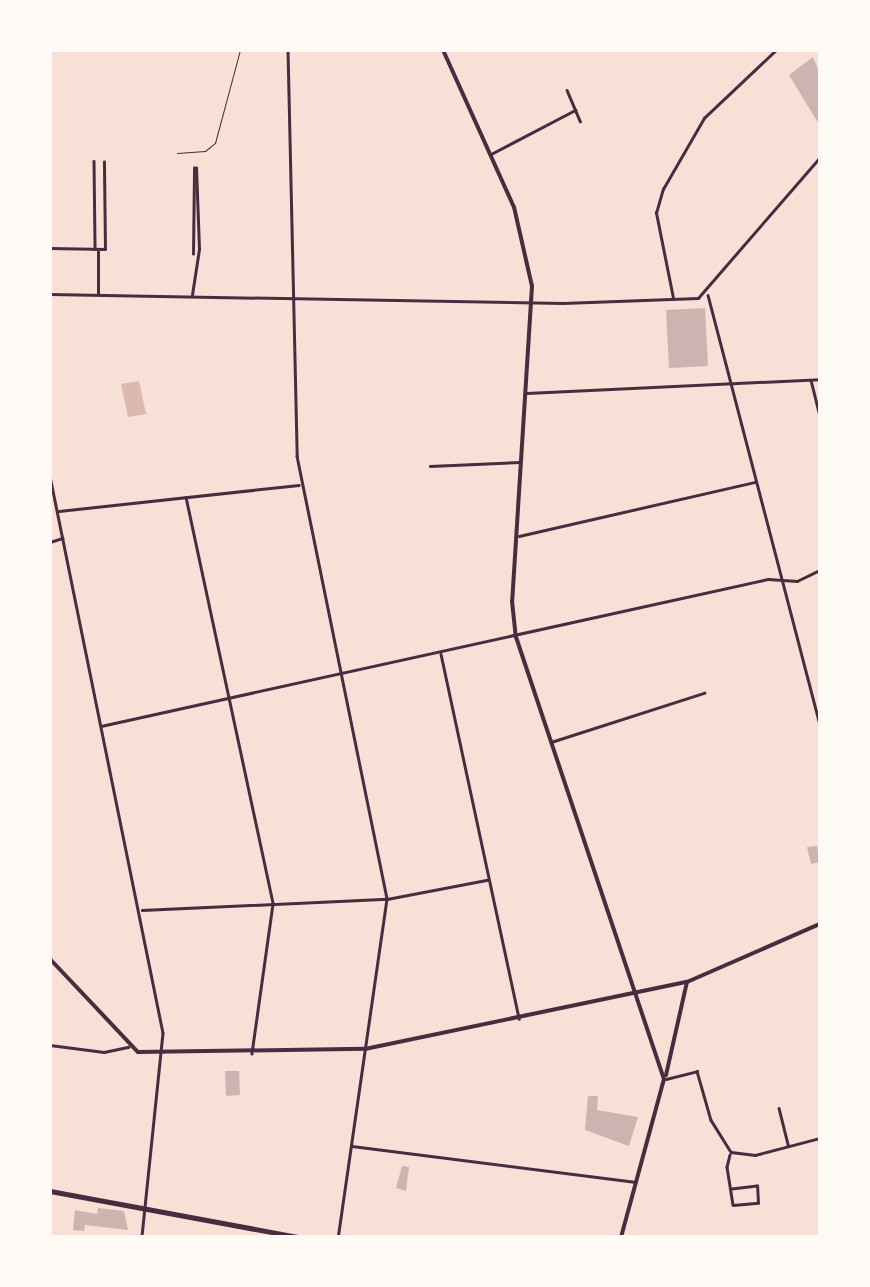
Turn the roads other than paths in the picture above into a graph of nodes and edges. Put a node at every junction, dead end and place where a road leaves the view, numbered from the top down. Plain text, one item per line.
1 (240, 50) edge
2 (288, 50) edge
3 (443, 50) edge
4 (776, 50) edge
5 (567, 90) dead end
6 (575, 110) junction
7 (580, 121) dead end
8 (177, 152) dead end
9 (490, 154) junction
10 (820, 157) edge
11 (94, 162) dead end
12 (104, 162) dead end
13 (50, 248) edge
14 (97, 249) junction
15 (194, 255) junction
16 (708, 293) junction
17 (50, 294) edge
18 (98, 295) junction
19 (192, 296) junction
20 (292, 298) junction
21 (673, 299) junction
22 (534, 302) junction
23 (820, 379) edge
24 (811, 380) junction
25 (731, 386) junction
26 (527, 393) junction
27 (820, 416) edge
28 (522, 462) junction
29 (430, 466) dead end
30 (50, 476) edge
31 (756, 482) junction
32 (301, 485) junction
33 (52, 494) edge
34 (186, 497) junction
35 (58, 512) junction
36 (516, 536) junction
37 (62, 538) junction
38 (50, 542) edge
39 (820, 570) edge
40 (782, 581) junction
41 (516, 637) junction
42 (441, 654) junction
43 (341, 675) junction
44 (704, 693) dead end
45 (228, 698) junction
46 (820, 724) edge
47 (101, 726) junction
48 (550, 742) junction
49 (488, 880) junction
50 (387, 899) junction
51 (272, 904) junction
52 (139, 910) junction
53 (820, 924) edge
54 (50, 959) edge
55 (687, 982) junction
56 (636, 995) junction
57 (518, 1019) junction
58 (50, 1045) edge
59 (128, 1046) junction
60 (365, 1049) junction
61 (252, 1054) junction
62 (164, 1057) junction
63 (664, 1079) junction
64 (778, 1108) dead end
65 (820, 1138) edge
66 (351, 1146) junction
67 (789, 1146) junction
68 (732, 1152) junction
69 (638, 1183) junction
70 (732, 1188) junction
71 (50, 1191) edge
72 (147, 1204) junction
73 (142, 1237) edge
74 (299, 1237) edge
75 (338, 1237) edge
76 (621, 1237) edge

1 - 8 lane
2 - 20 street
3 - 9 street
4 - 21 street
5 - 6 street
6 - 7 street
6 - 9 street
9 - 22 street
10 - 16 street
11 - 14 street
12 - 14 street
13 - 14 street
14 - 18 street
15 - 15 street
15 - 19 street
16 - 21 street
16 - 25 street
17 - 18 street
18 - 19 street
19 - 20 street
20 - 22 street
20 - 32 street
21 - 22 street
22 - 26 street
23 - 24 street
24 - 25 street
24 - 27 street
25 - 26 street
25 - 31 street
26 - 28 street
28 - 29 street
28 - 36 street
30 - 33 street
31 - 36 street
31 - 40 street
32 - 34 street
32 - 43 street
33 - 35 street
34 - 35 street
34 - 45 street
35 - 37 street
36 - 41 street
37 - 38 street
37 - 47 street
39 - 40 street
40 - 41 street
40 - 46 street
41 - 42 street
41 - 48 street
42 - 43 street
42 - 49 street
43 - 45 street
43 - 50 street
44 - 48 street
45 - 47 street
45 - 51 street
47 - 52 street
48 - 56 street
49 - 50 street
49 - 57 street
50 - 51 street
50 - 60 street
51 - 52 street
51 - 61 street
52 - 62 street
53 - 55 street
54 - 59 street
55 - 56 street
55 - 63 street
56 - 57 street
56 - 63 street
57 - 60 street
58 - 59 street
59 - 62 street
60 - 61 street
60 - 66 street
61 - 62 street
62 - 72 street
63 - 68 street
63 - 69 street
64 - 67 street
65 - 67 street
66 - 69 street
66 - 75 street
67 - 68 street
68 - 70 street
69 - 76 street
70 - 70 street
71 - 72 highway
72 - 73 street
72 - 74 highway

